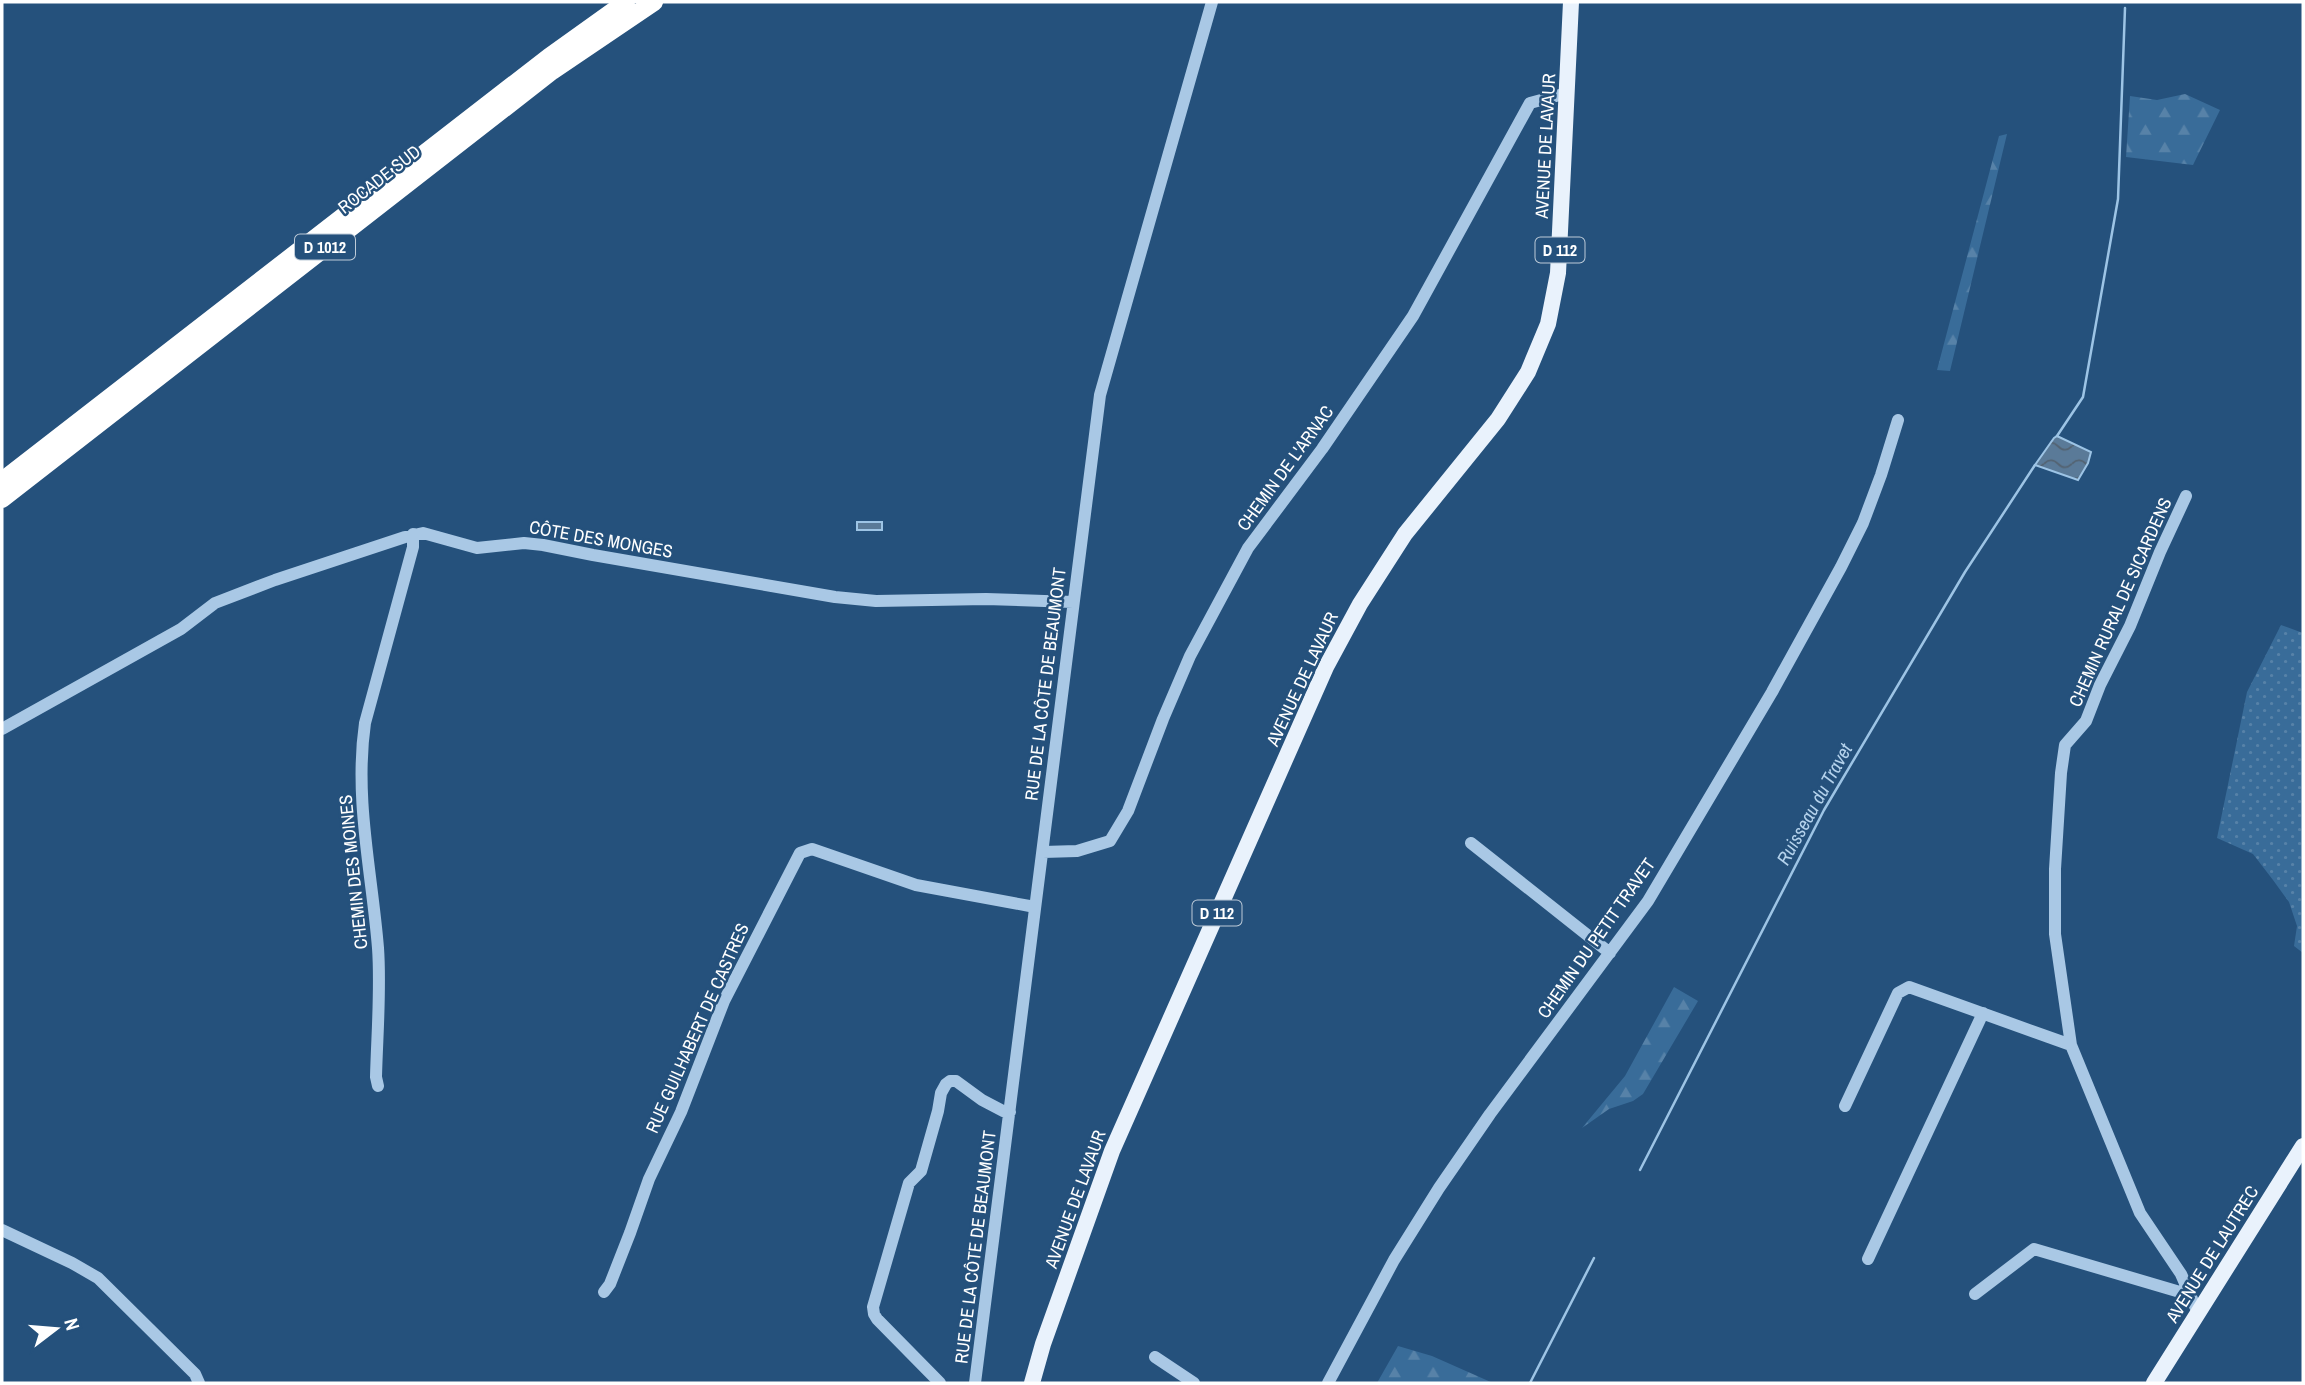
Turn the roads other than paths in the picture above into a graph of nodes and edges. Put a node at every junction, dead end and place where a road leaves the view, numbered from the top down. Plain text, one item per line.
1 (626, 2) edge
2 (654, 2) edge
3 (1212, 2) edge
4 (1571, 2) edge
5 (1567, 93) junction
6 (1898, 420) dead end
7 (2, 481) edge
8 (2186, 496) dead end
9 (2, 499) edge
10 (414, 534) junction
11 (1073, 601) junction
12 (2, 729) edge
13 (1471, 843) dead end
14 (1043, 852) junction
15 (1035, 907) junction
16 (1610, 953) junction
17 (1983, 1013) junction
18 (2071, 1045) junction
19 (378, 1086) dead end
20 (1845, 1105) dead end
21 (1010, 1112) junction
22 (2303, 1146) edge
23 (2, 1230) edge
24 (1868, 1259) dead end
25 (604, 1292) dead end
26 (1975, 1294) dead end
27 (2190, 1295) junction
28 (2198, 1313) junction
29 (1155, 1357) dead end
30 (199, 1383) edge
31 (940, 1383) edge
32 (975, 1383) edge
33 (1032, 1383) edge
34 (1194, 1383) edge
35 (1328, 1383) edge
36 (2154, 1383) edge

1 - 7 highway, ROCADE SUD / D 1012
2 - 9 highway, ROCADE SUD / D 1012
3 - 11 street, RUE DE LA CÔTE DE BEAUMONT
4 - 5 main road, AVENUE DE LAVAUR / D 112
5 - 14 street, CHEMIN DE L'ARNAC
5 - 33 main road, AVENUE DE LAVAUR / D 112
6 - 16 street, CHEMIN DU PETIT TRAVET
8 - 18 street, CHEMIN RURAL DE SICARDENS
10 - 11 street, CÔTE DES MONGES
10 - 12 street, CÔTE DES MONGES
10 - 19 street, CHEMIN DES MOINES
11 - 14 street, RUE DE LA CÔTE DE BEAUMONT
13 - 16 street
14 - 15 street, RUE DE LA CÔTE DE BEAUMONT
15 - 21 street, RUE DE LA CÔTE DE BEAUMONT
15 - 25 street, RUE GUILHABERT DE CASTRES
16 - 35 street, CHEMIN DU PETIT TRAVET
17 - 18 street
17 - 20 street
17 - 24 street
18 - 27 street, CHEMIN RURAL DE SICARDENS
21 - 31 street
21 - 32 street, RUE DE LA CÔTE DE BEAUMONT
22 - 28 main road, AVENUE DE LAUTREC
23 - 30 street
26 - 27 street
27 - 28 street, CHEMIN RURAL DE SICARDENS
28 - 36 main road, AVENUE DE LAUTREC
29 - 34 street

